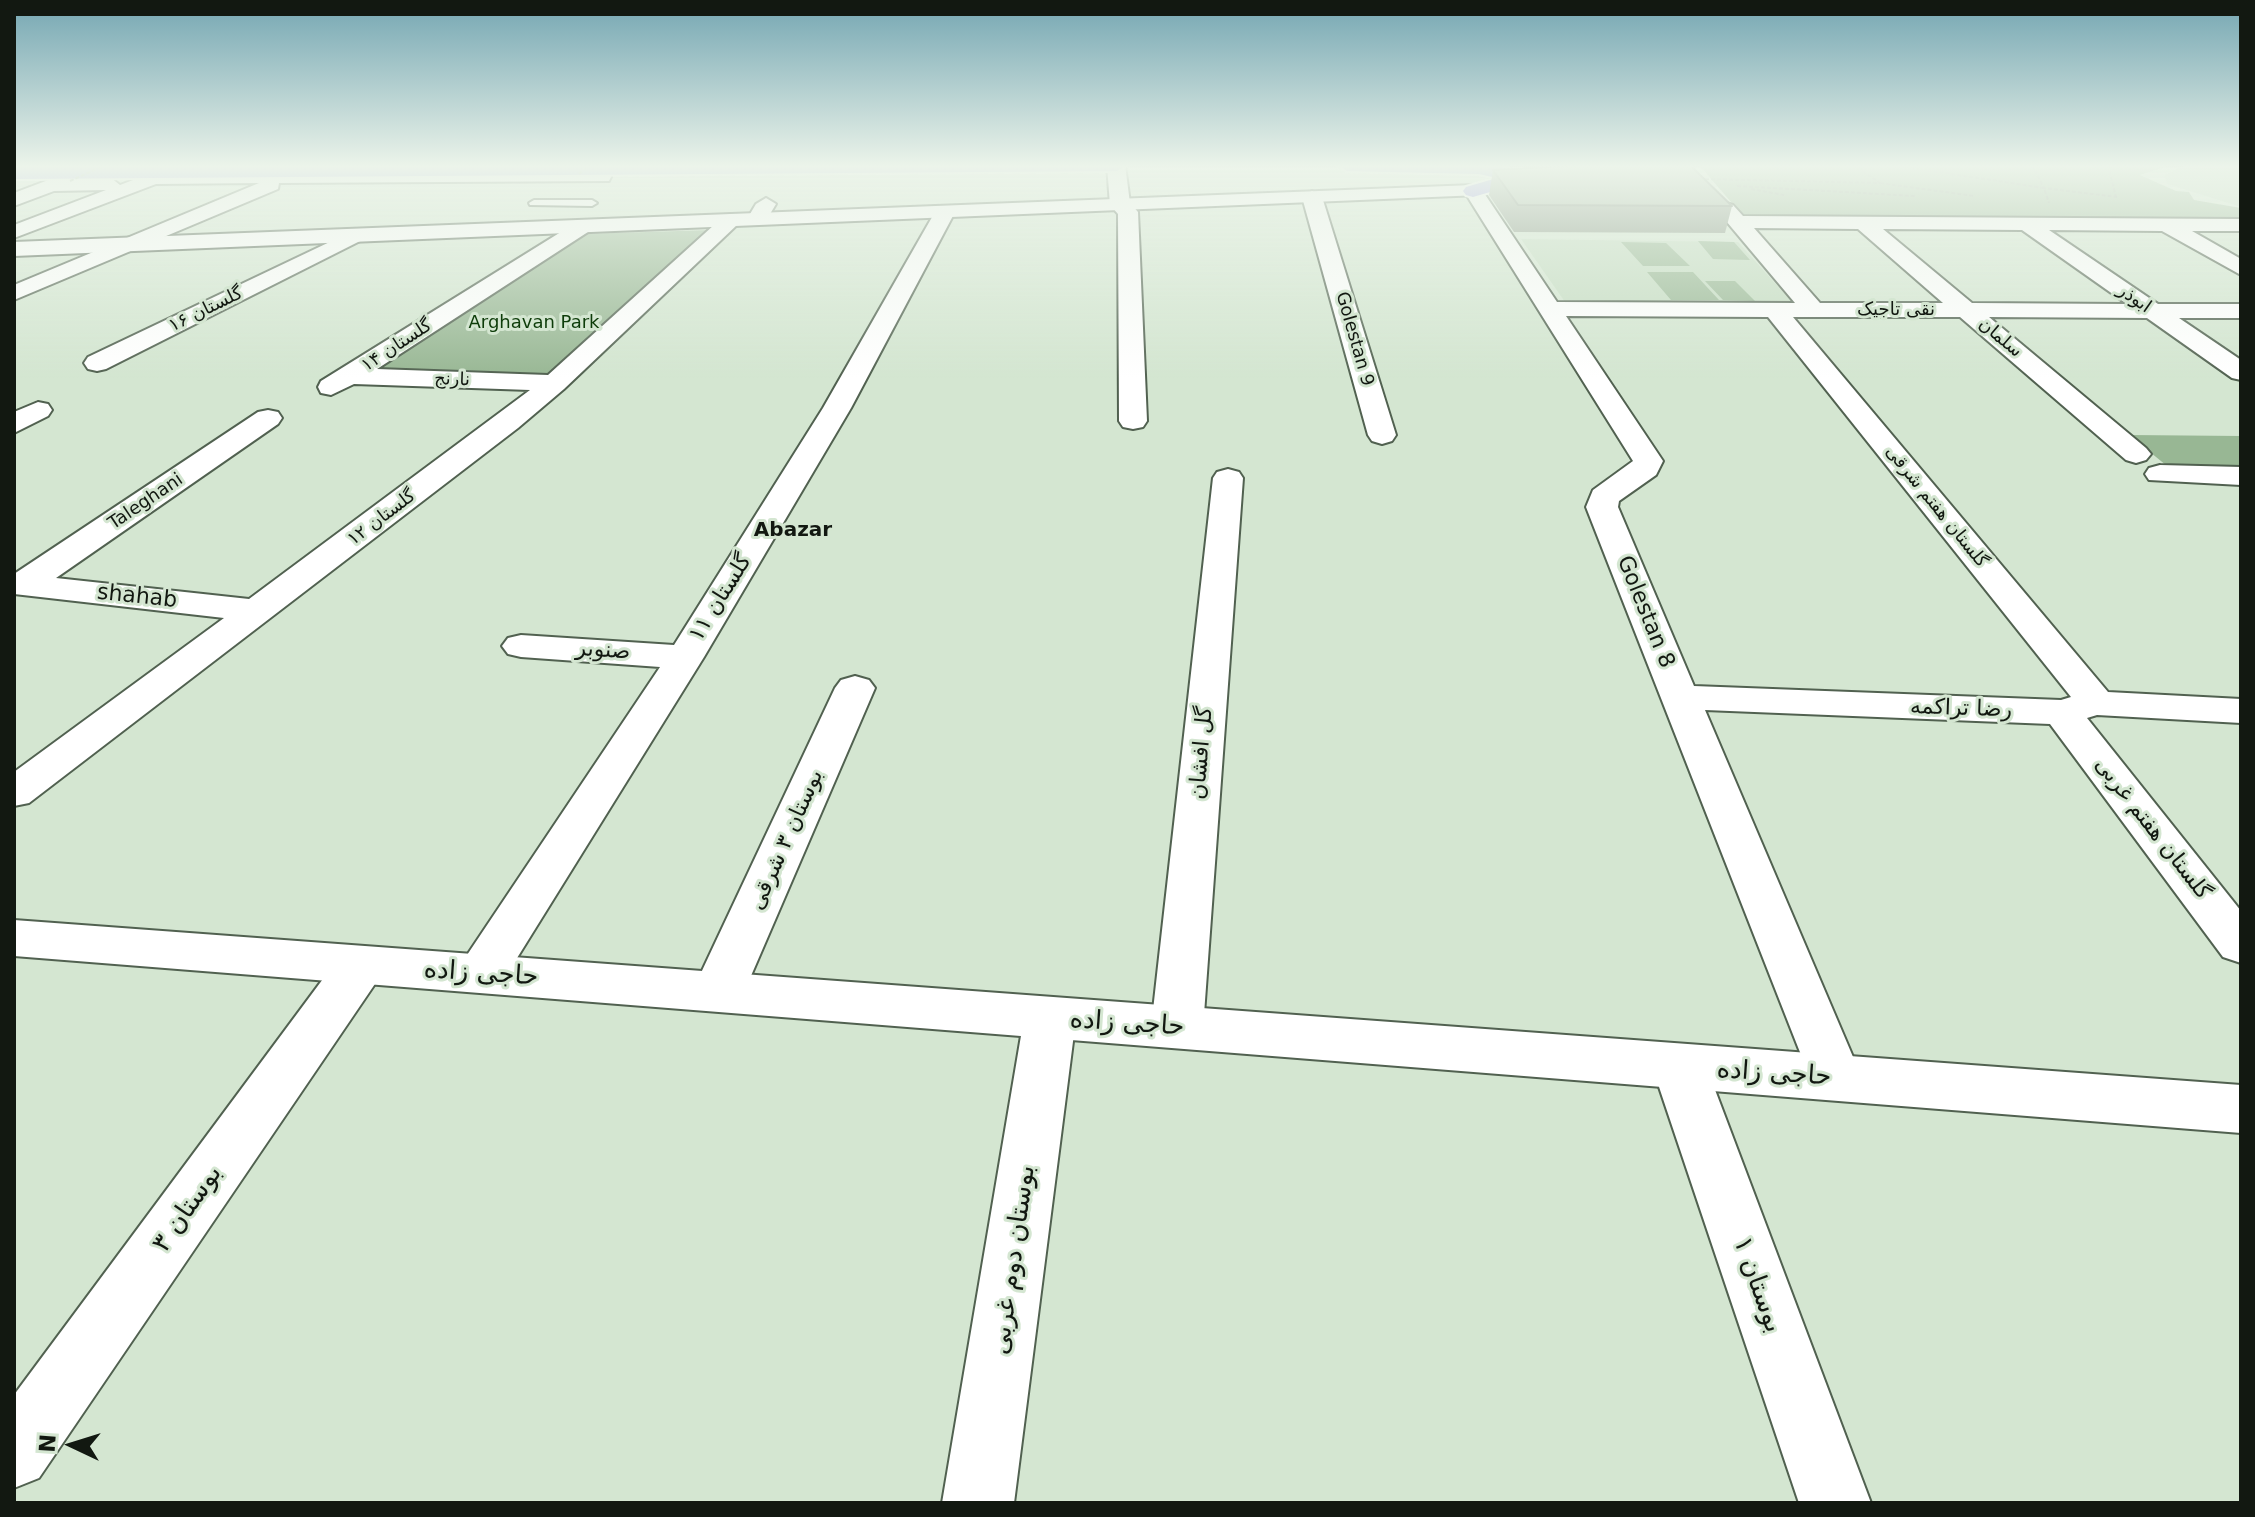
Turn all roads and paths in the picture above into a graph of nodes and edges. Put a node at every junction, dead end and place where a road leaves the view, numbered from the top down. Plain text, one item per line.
1 (150, 236) edge
2 (337, 236) edge
3 (355, 236) edge
4 (563, 236) edge
5 (727, 236) edge
6 (932, 236) edge
7 (1129, 236) edge
8 (1323, 236) edge
9 (1502, 236) edge
10 (1750, 236) edge
11 (1878, 236) edge
12 (2044, 236) edge
13 (2185, 236) edge
14 (130, 244) junction
15 (14, 249) edge
16 (2241, 268) edge
17 (14, 293) edge
18 (1550, 309) junction
19 (1775, 310) junction
20 (1814, 310) junction
21 (1967, 310) junction
22 (2152, 311) junction
23 (2241, 311) edge
24 (97, 363) dead end
25 (2241, 372) edge
26 (340, 382) joint
27 (555, 383) junction
28 (268, 418) dead end
29 (1133, 421) dead end
30 (1382, 435) dead end
31 (2136, 454) dead end
32 (2160, 474) dead end
33 (2241, 476) edge
34 (1228, 478) dead end
35 (19, 584) edge
36 (259, 611) junction
37 (521, 646) dead end
38 (685, 657) junction
39 (855, 688) dead end
40 (1680, 697) junction
41 (2079, 708) junction
42 (2241, 711) edge
43 (14, 793) edge
44 (14, 938) edge
45 (2241, 945) edge
46 (361, 965) junction
47 (481, 974) junction
48 (718, 992) junction
49 (1050, 1018) junction
50 (1177, 1028) junction
51 (1679, 1066) junction
52 (1835, 1078) junction
53 (2241, 1109) edge
54 (22, 1429) edge
55 (978, 1503) edge
56 (1835, 1503) edge

1 - 14 street
2 - 14 street
3 - 24 street, گلستان ۱۶
4 - 26 street, گلستان ۱۴
5 - 27 street, گلستان ۱۲
6 - 38 street, گلستان ۱۱
7 - 29 street
8 - 30 street, Golestan 9
9 - 18 street, Golestan 8
10 - 20 street
11 - 21 street, سلمان
12 - 22 street, ابوذر
13 - 16 street
14 - 15 street
14 - 17 street
18 - 19 street, نقی تاجیک
18 - 40 street, Golestan 8
19 - 20 street, نقی تاجیک
19 - 41 street, گلستان هفتم شرقی
20 - 21 street, نقی تاجیک
21 - 22 street, نقی تاجیک
21 - 31 street, سلمان
22 - 23 street, نقی تاجیک
22 - 25 street, ابوذر
26 - 27 street, نارنج
27 - 36 street, گلستان ۱۲
28 - 35 street, Taleghani
32 - 33 street
34 - 50 street, گل افشان
35 - 36 street, shahab
36 - 43 street, گلستان ۱۲
37 - 38 street, صنوبر
38 - 47 street, گلستان ۱۱
39 - 48 street, بوستان ۳ شرقی
40 - 41 street, رضا تراکمه
40 - 52 street, Golestan 8
41 - 42 street, رضا تراکمه
41 - 45 street, گلستان هفتم غربی
44 - 46 street, حاجی زاده
46 - 47 street, حاجی زاده
46 - 54 street, بوستان ۳
47 - 48 street, حاجی زاده
48 - 49 street, حاجی زاده
49 - 50 street, حاجی زاده
49 - 55 street, بوستان دوم غربی
50 - 51 street, حاجی زاده
51 - 52 street, حاجی زاده
51 - 56 street, بوستان ۱
52 - 53 street, حاجی زاده

